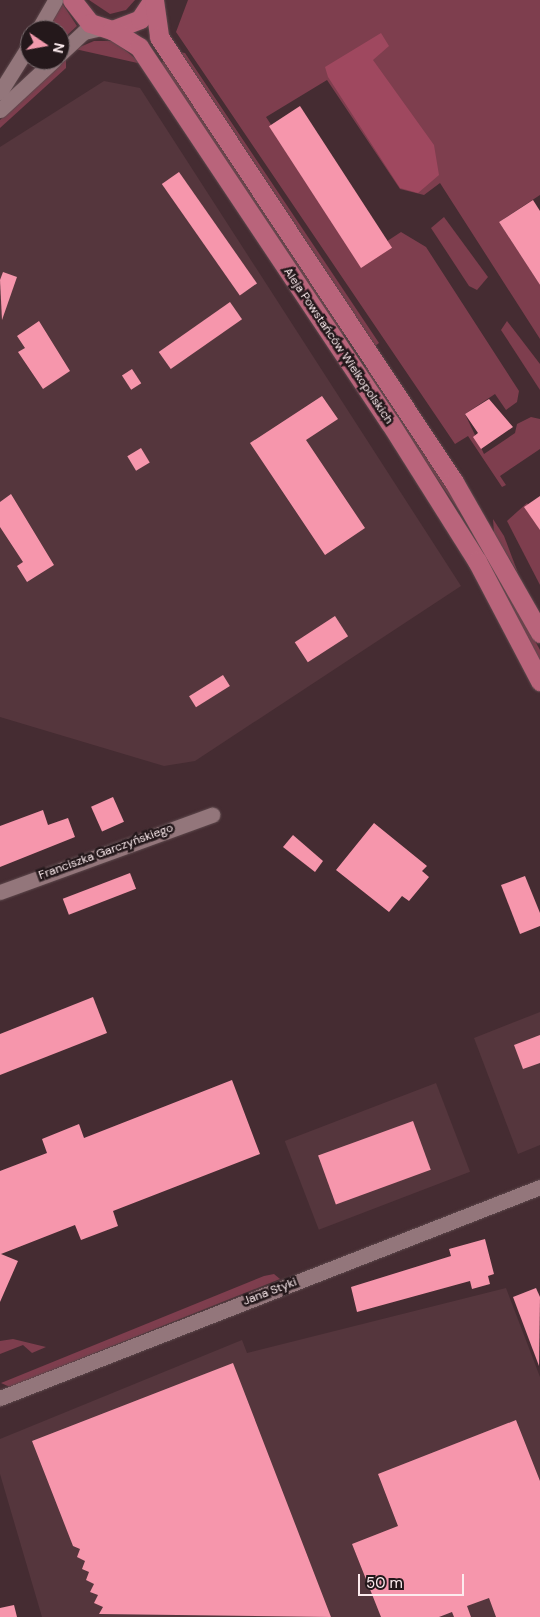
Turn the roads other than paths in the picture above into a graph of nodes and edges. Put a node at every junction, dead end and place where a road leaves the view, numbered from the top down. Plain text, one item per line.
1 (55, 0) edge
2 (72, 0) edge
3 (153, 0) edge
4 (44, 20) edge
5 (107, 29) junction
6 (70, 45) edge
7 (20, 60) edge
8 (43, 70) edge
9 (0, 92) edge
10 (0, 110) edge
11 (540, 633) edge
12 (540, 681) edge
13 (212, 815) dead end
14 (0, 892) edge
15 (540, 1188) edge
16 (0, 1398) edge

1 - 4 street
2 - 5 main road, Aleja Powstańców Wielkopolskich
3 - 5 main road
3 - 11 main road, Aleja Powstańców Wielkopolskich
5 - 6 street
5 - 12 main road, Aleja Powstańców Wielkopolskich
7 - 9 street
8 - 10 street
13 - 14 street, Franciszka Garczyńskiego
15 - 16 street, Jana Styki

